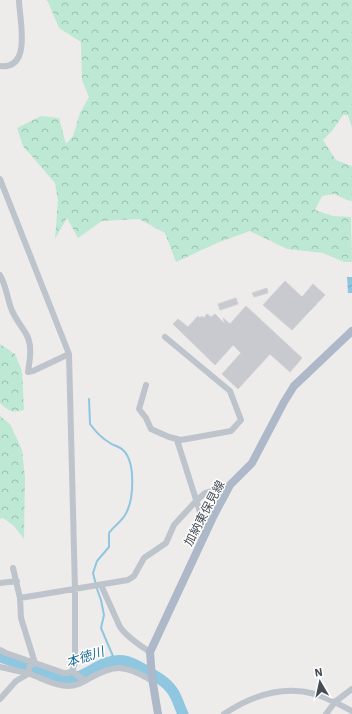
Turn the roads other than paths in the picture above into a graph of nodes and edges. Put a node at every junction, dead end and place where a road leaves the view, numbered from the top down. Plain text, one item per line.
1 (18, 0) edge
2 (0, 66) edge
3 (1, 184) edge
4 (0, 275) edge
5 (352, 331) edge
6 (165, 337) dead end
7 (69, 354) junction
8 (146, 385) dead end
9 (177, 440) junction
10 (230, 485) junction
11 (196, 501) junction
12 (214, 515) junction
13 (13, 568) dead end
14 (17, 581) junction
15 (0, 583) edge
16 (101, 585) junction
17 (75, 589) junction
18 (20, 598) junction
19 (0, 650) edge
20 (150, 652) junction
21 (33, 664) junction
22 (0, 666) edge
23 (72, 671) junction
24 (28, 674) junction
25 (152, 677) junction
26 (85, 681) junction
27 (352, 689) edge
28 (0, 698) edge
29 (335, 702) junction
30 (352, 711) edge
31 (158, 714) edge
32 (224, 714) edge
33 (326, 714) edge

1 - 2 street
3 - 7 street
4 - 7 street
5 - 10 main road, 加納東保見線
6 - 9 street
7 - 17 street
8 - 9 street
9 - 11 street
10 - 11 street
10 - 12 main road, 加納東保見線
11 - 12 street
11 - 16 street
12 - 20 main road, 加納東保見線
13 - 14 street
14 - 15 street
14 - 18 street
16 - 17 street
16 - 20 street
17 - 18 street
17 - 23 street
18 - 21 street
19 - 21 street
20 - 25 main road, 加納東保見線
21 - 23 street
21 - 24 street
22 - 24 street
23 - 26 street
24 - 26 street
24 - 28 street
25 - 26 street
25 - 31 main road, 加納東保見線
27 - 29 street
29 - 30 street
29 - 32 street
29 - 33 street

